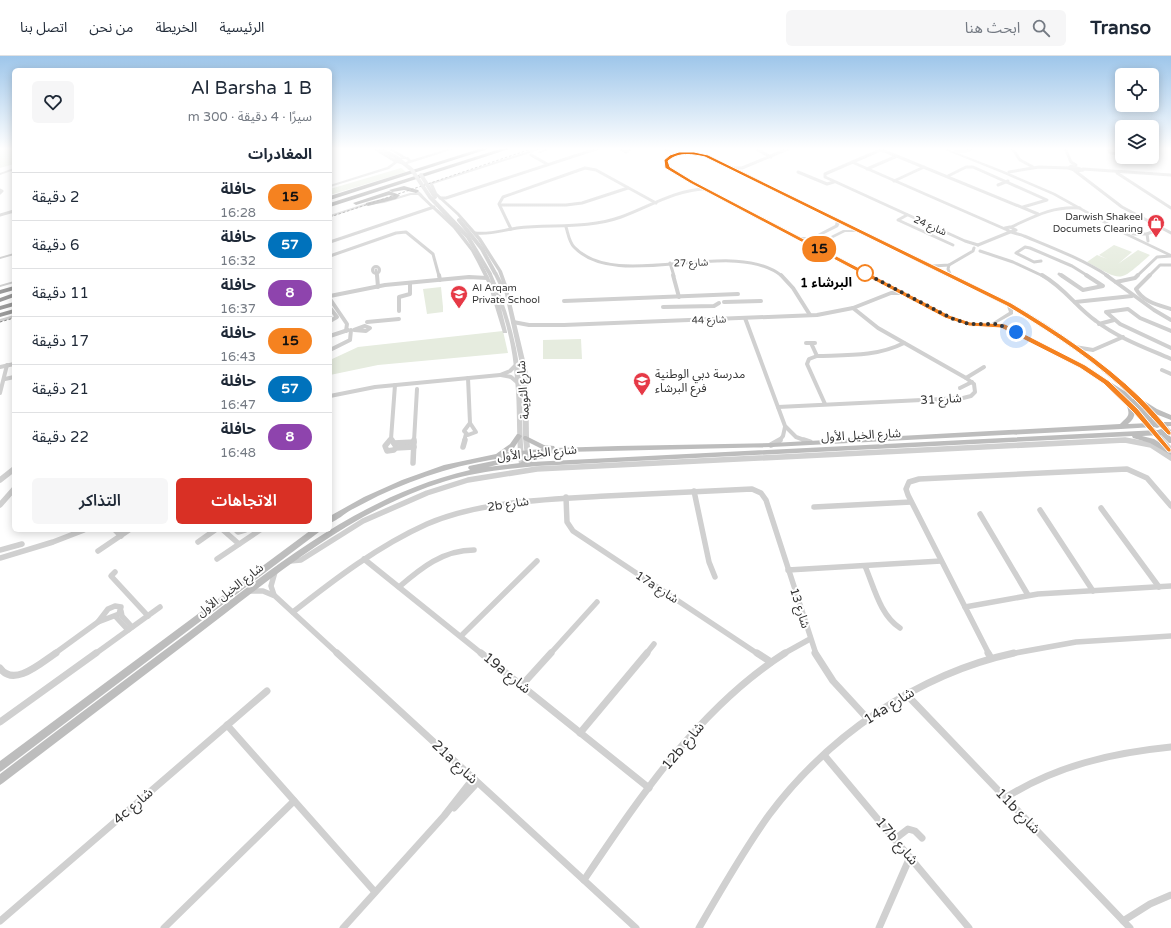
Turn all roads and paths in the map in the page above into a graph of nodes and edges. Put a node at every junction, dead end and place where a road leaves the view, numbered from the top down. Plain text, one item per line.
1 (360, 189) edge
2 (382, 189) edge
3 (401, 189) edge
4 (409, 189) edge
5 (424, 189) edge
6 (430, 189) edge
7 (435, 189) edge
8 (474, 189) edge
9 (524, 189) edge
10 (619, 189) joint
11 (622, 189) edge
12 (630, 189) edge
13 (705, 189) joint
14 (773, 189) edge
15 (848, 189) edge
16 (912, 189) edge
17 (979, 189) edge
18 (1024, 189) edge
19 (1041, 189) edge
20 (1049, 189) edge
21 (1097, 189) edge
22 (1141, 189) edge
23 (690, 190) joint
24 (418, 192) junction
25 (332, 197) edge
26 (443, 199) junction
27 (1066, 200) junction
28 (656, 203) junction
29 (332, 204) edge
30 (368, 204) junction
31 (347, 206) junction
32 (500, 206) junction
33 (434, 207) junction
34 (1023, 207) junction
35 (1064, 207) junction
36 (1080, 208) junction
37 (1171, 208) edge
38 (332, 210) edge
39 (12, 212) edge
40 (455, 212) junction
41 (1038, 214) junction
42 (0, 215) edge
43 (332, 215) edge
44 (444, 216) junction
45 (909, 216) junction
46 (460, 217) junction
47 (837, 219) junction
48 (448, 220) junction
49 (998, 225) junction
50 (1018, 226) junction
51 (566, 227) junction
52 (1010, 227) junction
53 (1161, 228) junction
54 (512, 229) junction
55 (1005, 230) junction
56 (1016, 230) junction
57 (861, 231) junction
58 (1011, 232) junction
59 (475, 233) junction
60 (1171, 233) edge
61 (488, 234) junction
62 (1020, 234) junction
63 (1133, 234) junction
64 (1147, 234) junction
65 (1003, 235) junction
66 (796, 238) junction
67 (480, 239) junction
68 (332, 241) edge
69 (1148, 241) junction
70 (988, 243) junction
71 (953, 245) dead end
72 (976, 246) junction
73 (985, 248) junction
74 (1154, 248) junction
75 (980, 250) junction
76 (12, 252) edge
77 (823, 252) junction
78 (1171, 252) edge
79 (971, 253) junction
80 (992, 254) junction
81 (1068, 254) junction
82 (0, 255) edge
83 (12, 255) edge
84 (332, 255) edge
85 (1171, 256) edge
86 (1157, 257) junction
87 (0, 258) edge
88 (1041, 261) dead end
89 (1061, 261) junction
90 (670, 263) junction
91 (1171, 265) edge
92 (933, 266) junction
93 (949, 266) junction
94 (483, 270) junction
95 (376, 272) dead end
96 (950, 274) junction
97 (1059, 274) dead end
98 (491, 275) junction
99 (474, 276) junction
100 (440, 280) junction
101 (1116, 282) junction
102 (12, 283) edge
103 (410, 284) junction
104 (887, 285) junction
105 (378, 287) junction
106 (12, 288) edge
107 (2, 290) edge
108 (903, 293) junction
109 (506, 294) junction
110 (738, 294) dead end
111 (886, 295) junction
112 (12, 296) edge
113 (332, 296) edge
114 (719, 296) junction
115 (1132, 296) junction
116 (678, 297) junction
117 (0, 300) edge
118 (564, 301) dead end
119 (761, 301) dead end
120 (332, 302) edge
121 (721, 302) junction
122 (1075, 302) junction
123 (12, 305) edge
124 (1009, 305) junction
125 (663, 307) dead end
126 (0, 308) edge
127 (853, 308) junction
128 (1171, 309) edge
129 (332, 311) edge
130 (399, 311) dead end
131 (12, 312) edge
132 (0, 315) edge
133 (810, 315) junction
134 (12, 317) edge
135 (745, 318) junction
136 (399, 319) dead end
137 (332, 320) edge
138 (1171, 320) edge
139 (0, 321) edge
140 (1116, 321) junction
141 (513, 322) junction
142 (990, 324) junction
143 (1100, 324) junction
144 (528, 325) junction
145 (1104, 327) junction
146 (350, 330) junction
147 (1171, 331) edge
148 (515, 333) junction
149 (332, 335) edge
150 (1123, 337) junction
151 (806, 343) dead end
152 (904, 343) junction
153 (1075, 347) junction
154 (1171, 348) edge
155 (332, 349) edge
156 (1093, 350) junction
157 (816, 356) junction
158 (1171, 359) edge
159 (1091, 360) junction
160 (12, 364) edge
161 (7, 365) junction
162 (516, 365) junction
163 (0, 367) edge
164 (984, 367) dead end
165 (1162, 370) dead end
166 (1171, 374) edge
167 (500, 375) junction
168 (12, 377) edge
169 (468, 378) junction
170 (966, 378) junction
171 (5, 379) junction
172 (972, 382) junction
173 (1106, 382) junction
174 (518, 383) junction
175 (395, 385) junction
176 (960, 388) dead end
177 (417, 389) dead end
178 (0, 393) edge
179 (332, 396) edge
180 (1136, 398) junction
181 (825, 404) junction
182 (1130, 404) junction
183 (778, 407) junction
184 (1171, 418) edge
185 (470, 423) junction
186 (785, 426) junction
187 (1121, 426) junction
188 (1162, 429) edge
189 (466, 434) junction
190 (1114, 434) junction
191 (1096, 435) junction
192 (519, 436) junction
193 (526, 438) junction
194 (393, 441) junction
195 (1171, 441) edge
196 (811, 442) junction
197 (924, 444) junction
198 (414, 445) junction
199 (771, 445) junction
200 (463, 447) dead end
201 (396, 448) junction
202 (594, 449) junction
203 (579, 450) junction
204 (920, 450) junction
205 (1171, 452) edge
206 (486, 458) junction
207 (1171, 458) edge
208 (521, 459) junction
209 (529, 459) junction
210 (627, 459) junction
211 (413, 463) dead end
212 (636, 464) junction
213 (12, 471) edge
214 (0, 480) edge
215 (752, 489) joint
216 (12, 491) edge
217 (694, 491) junction
218 (566, 497) junction
219 (911, 502) junction
220 (0, 505) edge
221 (1171, 506) edge
222 (814, 507) dead end
223 (1101, 508) dead end
224 (1040, 510) dead end
225 (980, 514) dead end
226 (332, 519) edge
227 (78, 532) edge
228 (117, 532) edge
229 (126, 532) edge
230 (212, 532) edge
231 (224, 532) edge
232 (247, 532) edge
233 (257, 532) edge
234 (313, 532) edge
235 (121, 536) junction
236 (252, 536) junction
237 (198, 542) dead end
238 (239, 544) junction
239 (0, 550) edge
240 (474, 550) dead end
241 (98, 551) dead end
242 (21, 552) junction
243 (2, 558) edge
244 (364, 559) junction
245 (217, 560) dead end
246 (290, 561) junction
247 (537, 561) dead end
248 (941, 561) junction
249 (865, 566) junction
250 (788, 570) junction
251 (276, 571) junction
252 (115, 572) dead end
253 (715, 577) dead end
254 (1171, 586) edge
255 (399, 587) junction
256 (1159, 587) junction
257 (249, 591) junction
258 (1093, 591) junction
259 (275, 596) junction
260 (1028, 596) junction
261 (597, 602) dead end
262 (160, 607) dead end
263 (965, 608) junction
264 (121, 611) junction
265 (293, 612) junction
266 (148, 616) junction
267 (116, 617) junction
268 (98, 622) junction
269 (900, 628) dead end
270 (130, 629) junction
271 (175, 636) junction
272 (461, 636) junction
273 (1171, 636) edge
274 (810, 639) junction
275 (654, 644) dead end
276 (991, 658) junction
277 (771, 662) junction
278 (1, 670) edge
279 (137, 676) junction
280 (522, 686) junction
281 (267, 692) dead end
282 (906, 694) junction
283 (867, 718) junction
284 (0, 722) edge
285 (227, 725) junction
286 (580, 733) junction
287 (1171, 747) edge
288 (824, 755) junction
289 (0, 767) edge
290 (0, 780) edge
291 (475, 781) junction
292 (649, 788) junction
293 (1005, 798) junction
294 (294, 801) junction
295 (922, 838) dead end
296 (895, 839) junction
297 (910, 857) junction
298 (584, 880) junction
299 (375, 892) junction
300 (1171, 895) edge
301 (1123, 920) junction
302 (0, 921) edge
303 (164, 928) edge
304 (343, 928) edge
305 (636, 928) edge
306 (699, 928) edge
307 (879, 928) edge
308 (969, 928) edge
309 (1130, 928) edge

1 - 25 highway
2 - 29 highway
3 - 31 highway
4 - 24 highway
5 - 98 street, bridge
6 - 98 street, bridge
7 - 26 street, شارع الثويمة
8 - 26 street
9 - 32 street
10 - 11 street
10 - 32 street
12 - 28 street
13 - 23 street
13 - 66 street
14 - 47 street
15 - 45 street, شارع 24
16 - 49 street
17 - 34 street
18 - 34 street
19 - 27 street
20 - 63 street
21 - 53 street
22 - 37 street
23 - 28 street
24 - 30 street
24 - 33 street, شارع الثويمة
26 - 40 street, شارع الثويمة
27 - 35 street
27 - 36 street
28 - 51 street
30 - 31 highway
30 - 43 street
31 - 38 highway
32 - 54 street
33 - 44 street, شارع الثويمة
33 - 68 street
34 - 41 street
35 - 36 street
35 - 41 street
36 - 74 street
39 - 42 street
40 - 44 street
40 - 46 street, شارع الثويمة
41 - 50 street
44 - 48 street, شارع الثويمة
45 - 71 street
45 - 72 street, شارع 24
46 - 48 street
46 - 59 street, شارع الثويمة
47 - 57 street
47 - 66 street
48 - 94 street, شارع الثويمة
49 - 52 street
49 - 55 street
50 - 52 street
50 - 56 street
51 - 54 street
51 - 90 street, شارع 27
52 - 55 street
52 - 56 street
53 - 60 street
53 - 64 street
54 - 61 street
55 - 58 street
55 - 65 street
56 - 58 street
56 - 62 street
57 - 77 street
57 - 92 street
58 - 62 street
58 - 65 street
59 - 61 street
59 - 67 street, شارع الثويمة
61 - 67 street
62 - 81 street
63 - 64 street
63 - 69 street
64 - 69 street
65 - 70 street
66 - 77 street
67 - 109 street, شارع الثويمة
69 - 78 street
70 - 72 street
70 - 73 street
72 - 73 street
72 - 75 street
72 - 79 street
73 - 75 street
73 - 80 street
74 - 85 street
74 - 86 street
75 - 79 street
75 - 80 street
76 - 82 street
77 - 104 street
79 - 93 street
80 - 122 street
81 - 89 street
81 - 101 street
83 - 87 street
84 - 100 street
85 - 86 street
86 - 101 street
88 - 89 street
89 - 97 street
90 - 116 street
90 - 133 street, شارع 27
91 - 128 street
92 - 93 street
92 - 96 street
93 - 96 street
94 - 98 street, شارع الثويمة
94 - 99 street
95 - 105 street
96 - 124 street
98 - 99 street
98 - 109 street, شارع الثويمة
98 - 162 street, شارع الثويمة
99 - 100 street
100 - 103 street
101 - 115 street
102 - 107 street
103 - 105 street
103 - 130 street
104 - 108 street
104 - 111 street
105 - 113 street
106 - 107 highway
108 - 111 street, شارع 44
108 - 142 street
109 - 141 street, شارع الثويمة
110 - 114 street
111 - 127 street, شارع 44
112 - 117 highway
114 - 116 street
114 - 121 street
115 - 122 street
115 - 138 street
116 - 118 street
119 - 121 street
120 - 146 street
121 - 125 street
122 - 143 street
123 - 126 highway
124 - 142 street
124 - 153 street
127 - 133 street, شارع 44
127 - 152 street, شارع 31
129 - 137 street
131 - 132 highway
133 - 135 street, شارع 44
134 - 139 street
135 - 144 street, شارع 44
135 - 183 street
136 - 146 street
140 - 143 street
140 - 145 street
140 - 147 street
140 - 154 street
141 - 144 street, شارع 44
141 - 148 street, شارع الثويمة
142 - 173 street
143 - 145 street
144 - 148 street, شارع 44
145 - 150 street
146 - 149 street
146 - 155 street
148 - 193 street, شارع الثويمة
150 - 156 street
150 - 158 street
151 - 157 street
152 - 157 street
152 - 170 street, شارع 31
153 - 156 street
153 - 159 street
156 - 159 street
157 - 181 street
159 - 180 street
160 - 161 street
161 - 163 street
161 - 171 street
162 - 167 street
162 - 174 street, شارع الثويمة
164 - 170 street
165 - 166 street
167 - 169 street
167 - 174 street
168 - 171 street
169 - 175 street
169 - 185 street
170 - 172 street, شارع 31
171 - 178 street
172 - 176 street
172 - 181 street, شارع 31
173 - 182 street
173 - 188 main road
174 - 192 street, شارع الثويمة
175 - 179 street
175 - 194 street
177 - 198 street
180 - 184 main road
180 - 188 street
181 - 183 street, شارع 31
182 - 187 main road
182 - 188 street
183 - 186 street
185 - 189 street
185 - 189 street
186 - 196 street
186 - 199 street
187 - 188 main road, شارع الخيل الأول
187 - 196 main road, شارع الخيل الأول
188 - 190 main road, شارع الخيل الأول
188 - 191 main road
188 - 195 main road
188 - 205 street
189 - 200 street
190 - 191 main road, شارع الخيل الأول
190 - 205 main road
191 - 197 main road, شارع الخيل الأول
192 - 206 main road
192 - 208 street, شارع الثويمة
193 - 203 main road
193 - 209 street, شارع الثويمة
194 - 198 street
194 - 201 street
194 - 201 street
196 - 199 main road, شارع الخيل الأول
197 - 204 main road
197 - 210 main road, شارع الخيل الأول
198 - 201 street
198 - 211 street
199 - 202 main road, شارع الخيل الأول
202 - 203 main road, شارع الخيل الأول
202 - 209 main road
203 - 209 main road, شارع الخيل الأول
204 - 207 street
204 - 212 street
206 - 208 main road, شارع الخيل الأول
206 - 226 main road, شارع الخيل الأول
208 - 209 main road, شارع الخيل الأول
208 - 209 main road
208 - 246 main road, شارع الخيل الأول
209 - 210 main road, شارع الخيل الأول
210 - 212 main road
212 - 246 street
213 - 214 street
215 - 217 street, 2b شارع
215 - 250 street, شارع 13
216 - 220 street
217 - 218 street, 2b شارع
217 - 253 street
218 - 244 street, 2b شارع
218 - 277 street, 17a شارع
219 - 221 street
219 - 222 street
219 - 248 street
223 - 256 street
224 - 258 street
225 - 260 street
227 - 242 street
228 - 235 street
229 - 235 street
230 - 237 street
231 - 238 street
232 - 236 street
233 - 236 street
234 - 271 main road, شارع الخيل الأول
235 - 241 street
236 - 238 street
238 - 245 street
239 - 242 street
240 - 255 street
242 - 243 street
244 - 255 street, 19a شارع
244 - 265 street, 2b شارع
246 - 251 main road, شارع الخيل الأول
247 - 272 street
248 - 249 street
248 - 263 street
249 - 250 street
249 - 269 street
250 - 274 street, شارع 13
251 - 257 main road, شارع الخيل الأول
251 - 259 street
252 - 266 street
254 - 256 street
255 - 272 street, 19a شارع
256 - 258 street
257 - 259 street, 21a شارع
257 - 279 main road, شارع الخيل الأول
258 - 260 street
259 - 265 street, 21a شارع
260 - 263 street
261 - 280 street
262 - 266 street
263 - 276 street
264 - 267 street
264 - 268 street
264 - 270 street
265 - 291 street, 21a شارع
266 - 270 street
267 - 268 street
267 - 270 street
268 - 278 street
270 - 284 street
271 - 279 main road
271 - 289 main road, شارع الخيل الأول
272 - 280 street, 19a شارع
273 - 276 street, 14a شارع
274 - 277 street, 12b شارع
274 - 283 street, شارع 13
275 - 286 street
276 - 282 street, 14a شارع
277 - 292 street, 12b شارع
279 - 290 main road, شارع الخيل الأول
280 - 286 street, 19a شارع
281 - 285 street, 4c شارع
282 - 283 street, 14a شارع
282 - 293 street, 11b شارع
283 - 288 street, 14a شارع
285 - 294 street
285 - 302 street, 4c شارع
286 - 292 street, 19a شارع
287 - 293 street
288 - 296 street, 17b شارع
288 - 306 street, 14a شارع
291 - 298 street, 21a شارع
291 - 299 street
292 - 298 street, 12b شارع
293 - 301 street, 11b شارع
294 - 299 street
294 - 303 street
295 - 296 street
296 - 297 street, 17b شارع
297 - 307 street
297 - 308 street, 17b شارع
298 - 305 street, 21a شارع
299 - 304 street
300 - 301 street
301 - 309 street, 11b شارع

